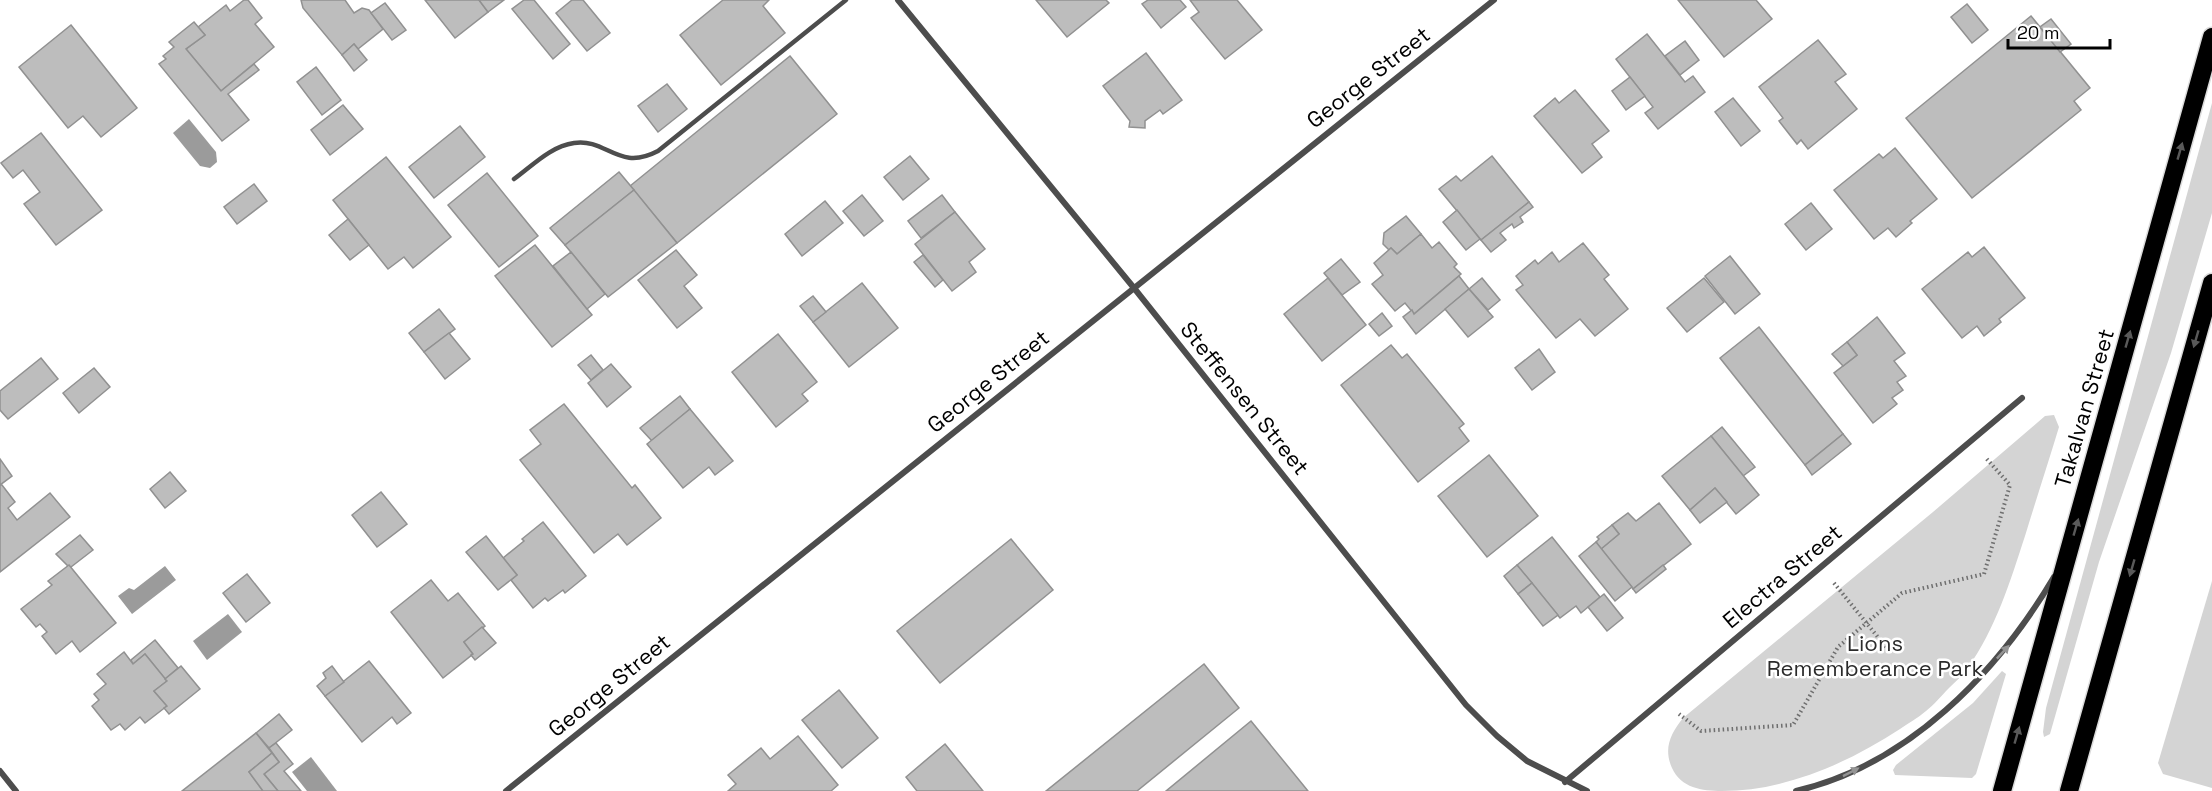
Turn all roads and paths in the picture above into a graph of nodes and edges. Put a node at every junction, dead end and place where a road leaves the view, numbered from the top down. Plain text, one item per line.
1 (846, 0) edge
2 (898, 0) edge
3 (1494, 0) edge
4 (2212, 37) edge
5 (514, 179) dead end
6 (2212, 283) edge
7 (1134, 288) junction
8 (2022, 398) dead end
9 (1971, 440) junction
10 (2068, 554) junction
11 (1821, 567) junction
12 (1866, 623) junction
13 (1890, 652) dead end
14 (1665, 698) junction
15 (0, 771) edge
16 (1565, 782) junction
17 (16, 791) edge
18 (506, 791) edge
19 (1587, 791) edge
20 (1796, 791) edge
21 (2002, 791) edge
22 (2069, 791) edge

1 - 5 lane
2 - 7 street, Steffensen Street
3 - 7 street, George Street
10 -> 4 highway, Takalvan Street
6 -> 22 highway
7 - 16 street, Steffensen Street
7 - 18 street, George Street
8 - 9 street, Electra Street
9 - 11 street, Electra Street
9 - 12 path
20 -> 10 street
21 -> 10 highway, Takalvan Street
11 - 12 path
11 - 14 street, Electra Street
12 - 13 path
12 - 14 path
14 - 16 street, Electra Street
15 - 17 street
16 - 19 street, Steffensen Street

